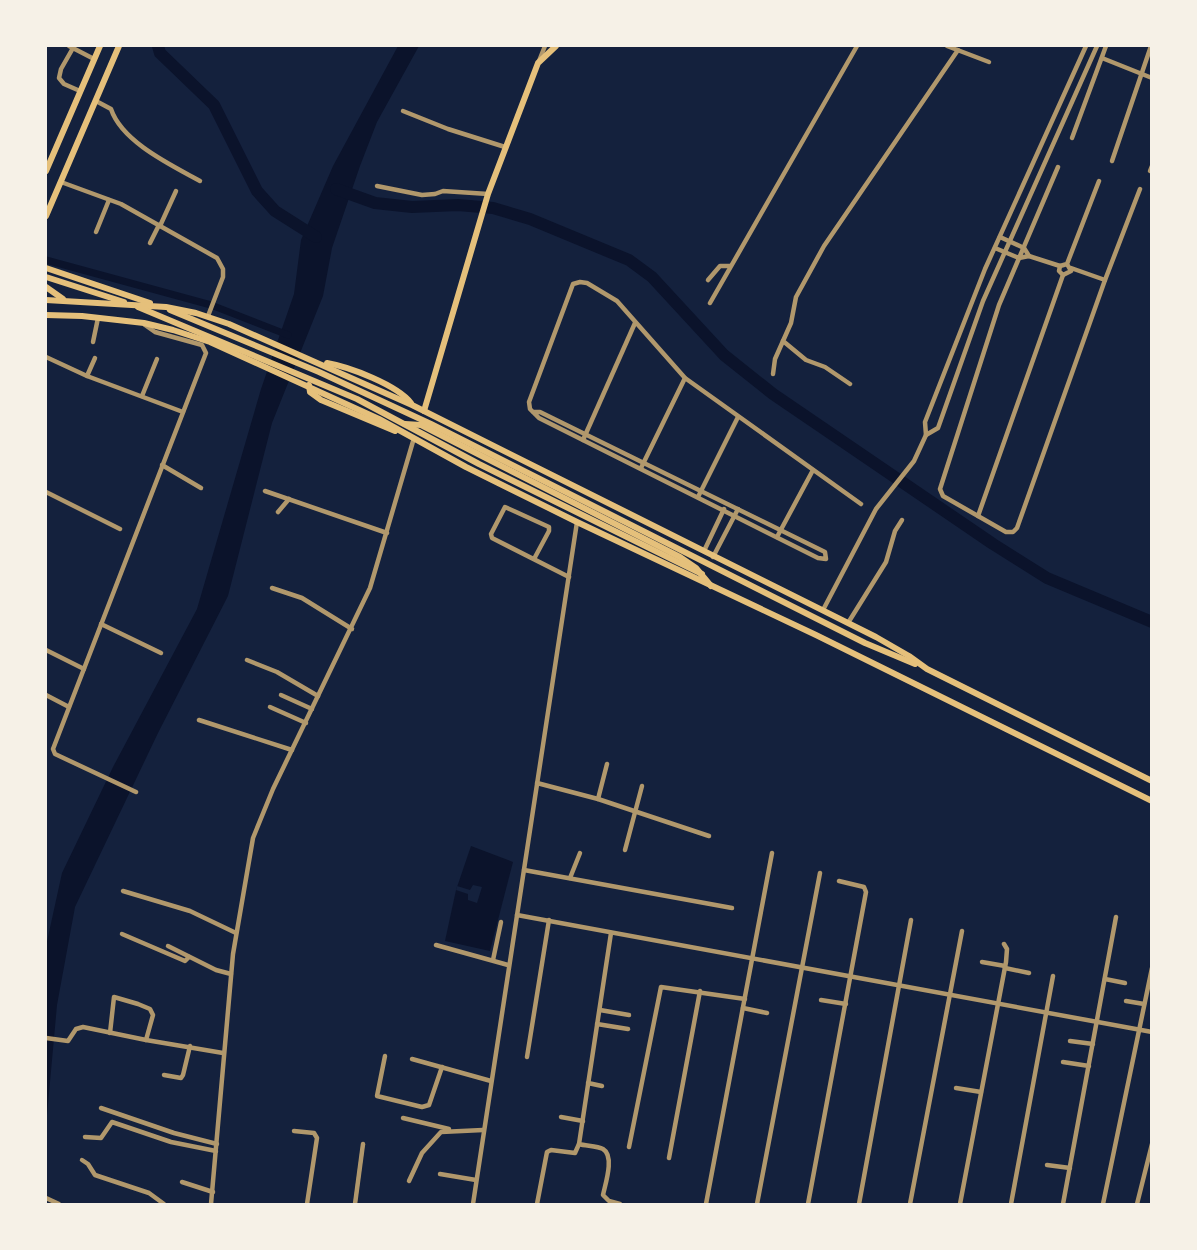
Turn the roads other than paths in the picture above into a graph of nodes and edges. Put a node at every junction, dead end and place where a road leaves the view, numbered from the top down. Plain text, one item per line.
1 (70, 46) edge
2 (100, 46) edge
3 (119, 46) edge
4 (545, 46) edge
5 (556, 46) edge
6 (857, 46) edge
7 (947, 46) edge
8 (1086, 46) edge
9 (1097, 46) edge
10 (1106, 46) edge
11 (1151, 46) edge
12 (958, 50) junction
13 (1082, 54) junction
14 (1102, 58) junction
15 (94, 59) junction
16 (1091, 59) junction
17 (989, 62) dead end
18 (538, 63) junction
19 (1141, 74) junction
20 (1152, 78) edge
21 (80, 91) junction
22 (96, 101) junction
23 (403, 111) dead end
24 (1072, 138) dead end
25 (505, 147) junction
26 (1112, 161) dead end
27 (1058, 167) dead end
28 (46, 170) edge
29 (200, 180) dead end
30 (1099, 181) dead end
31 (60, 182) junction
32 (377, 186) dead end
33 (1140, 189) dead end
34 (176, 191) dead end
35 (487, 197) junction
36 (109, 200) junction
37 (46, 216) edge
38 (159, 226) junction
39 (96, 232) dead end
40 (1000, 237) junction
41 (1008, 241) junction
42 (150, 243) dead end
43 (995, 248) junction
44 (1024, 248) junction
45 (1004, 252) junction
46 (1029, 256) junction
47 (1020, 258) junction
48 (730, 266) junction
49 (1060, 266) junction
50 (1069, 266) junction
51 (46, 268) edge
52 (1063, 275) junction
53 (46, 277) edge
54 (708, 280) dead end
55 (1105, 280) junction
56 (46, 287) edge
57 (46, 300) edge
58 (72, 302) junction
59 (710, 303) dead end
60 (46, 315) edge
61 (209, 317) junction
62 (98, 318) junction
63 (144, 323) junction
64 (635, 323) junction
65 (783, 341) junction
66 (93, 342) dead end
67 (46, 357) edge
68 (94, 358) dead end
69 (157, 359) dead end
70 (773, 374) dead end
71 (87, 376) junction
72 (685, 378) junction
73 (942, 379) junction
74 (850, 384) dead end
75 (954, 385) junction
76 (142, 396) junction
77 (412, 405) junction
78 (183, 411) junction
79 (424, 411) junction
80 (533, 412) junction
81 (738, 417) junction
82 (379, 419) junction
83 (404, 432) junction
84 (586, 434) junction
85 (926, 435) junction
86 (414, 438) junction
87 (583, 440) junction
88 (644, 462) junction
89 (162, 466) junction
90 (641, 468) junction
91 (813, 470) junction
92 (201, 488) dead end
93 (701, 490) junction
94 (265, 491) dead end
95 (46, 492) edge
96 (698, 497) junction
97 (289, 499) junction
98 (861, 503) dead end
99 (727, 504) junction
100 (738, 509) junction
101 (724, 510) junction
102 (278, 512) dead end
103 (734, 515) junction
104 (978, 516) junction
105 (902, 520) dead end
106 (577, 522) junction
107 (718, 524) junction
108 (727, 528) junction
109 (120, 530) dead end
110 (781, 530) junction
111 (387, 533) junction
112 (777, 537) junction
113 (704, 552) junction
114 (713, 557) junction
115 (534, 559) junction
116 (702, 574) junction
117 (569, 577) junction
118 (712, 587) junction
119 (272, 588) dead end
120 (822, 611) junction
121 (847, 623) junction
122 (101, 624) junction
123 (352, 629) junction
124 (46, 650) edge
125 (160, 653) dead end
126 (247, 660) dead end
127 (920, 666) junction
128 (84, 669) junction
129 (46, 695) edge
130 (281, 695) dead end
131 (318, 696) junction
132 (69, 707) junction
133 (270, 707) dead end
134 (312, 709) junction
135 (199, 720) dead end
136 (306, 723) junction
137 (292, 750) junction
138 (607, 764) dead end
139 (1152, 781) edge
140 (537, 783) junction
141 (642, 786) dead end
142 (136, 792) dead end
143 (598, 799) junction
144 (1152, 801) edge
145 (635, 813) junction
146 (709, 836) dead end
147 (625, 850) dead end
148 (580, 853) dead end
149 (772, 853) dead end
150 (524, 870) junction
151 (820, 873) dead end
152 (570, 878) junction
153 (839, 881) dead end
154 (122, 891) dead end
155 (732, 908) dead end
156 (517, 915) junction
157 (1116, 917) dead end
158 (548, 920) junction
159 (911, 920) dead end
160 (501, 922) dead end
161 (962, 931) dead end
162 (237, 933) junction
163 (611, 933) junction
164 (122, 934) dead end
165 (1004, 944) dead end
166 (436, 945) dead end
167 (168, 946) dead end
168 (189, 957) junction
169 (753, 958) junction
170 (493, 960) junction
171 (982, 962) dead end
172 (508, 965) junction
173 (803, 967) junction
174 (1005, 967) junction
175 (1152, 968) edge
176 (1029, 973) dead end
177 (231, 974) junction
178 (851, 976) junction
179 (1053, 976) dead end
180 (1105, 979) junction
181 (1125, 983) dead end
182 (900, 985) junction
183 (700, 991) junction
184 (949, 994) junction
185 (745, 999) junction
186 (821, 1000) dead end
187 (1126, 1001) dead end
188 (998, 1003) junction
189 (846, 1004) junction
190 (1144, 1004) junction
191 (743, 1008) junction
192 (600, 1010) junction
193 (1047, 1012) junction
194 (768, 1013) dead end
195 (629, 1015) dead end
196 (1097, 1021) junction
197 (597, 1024) junction
198 (628, 1028) dead end
199 (1139, 1029) junction
200 (1152, 1032) edge
201 (110, 1033) junction
202 (46, 1038) edge
203 (146, 1040) junction
204 (1070, 1041) dead end
205 (1093, 1044) junction
206 (190, 1046) junction
207 (223, 1053) junction
208 (385, 1056) dead end
209 (527, 1057) dead end
210 (412, 1059) dead end
211 (1063, 1062) dead end
212 (1089, 1066) junction
213 (442, 1067) junction
214 (164, 1075) dead end
215 (491, 1081) junction
216 (588, 1083) junction
217 (602, 1086) dead end
218 (956, 1088) dead end
219 (981, 1093) junction
220 (100, 1108) dead end
221 (561, 1117) dead end
222 (403, 1118) dead end
223 (583, 1121) junction
224 (294, 1130) dead end
225 (453, 1130) junction
226 (483, 1130) junction
227 (85, 1137) dead end
228 (363, 1144) dead end
229 (579, 1144) junction
230 (1152, 1144) edge
231 (216, 1147) junction
232 (629, 1147) dead end
233 (669, 1158) dead end
234 (82, 1160) dead end
235 (1047, 1164) dead end
236 (1070, 1168) junction
237 (440, 1174) dead end
238 (476, 1180) junction
239 (410, 1181) dead end
240 (182, 1182) dead end
241 (213, 1192) junction
242 (46, 1198) edge
243 (59, 1205) edge
244 (164, 1205) edge
245 (211, 1205) edge
246 (307, 1205) edge
247 (355, 1205) edge
248 (473, 1205) edge
249 (537, 1205) edge
250 (620, 1205) edge
251 (706, 1205) edge
252 (757, 1205) edge
253 (808, 1205) edge
254 (859, 1205) edge
255 (910, 1205) edge
256 (960, 1205) edge
257 (1011, 1205) edge
258 (1063, 1205) edge
259 (1103, 1205) edge
260 (1137, 1205) edge

1 - 15 street
1 - 21 street
2 - 15 main road
3 - 22 main road
4 - 18 street
5 - 18 main road
6 - 48 street
7 - 12 street
8 - 13 street
9 - 16 street
10 - 14 street
11 - 19 street
12 - 17 street
12 - 65 street
13 - 16 street
13 - 40 street
14 - 19 street
14 - 24 street
15 - 21 main road
16 - 41 street
18 - 25 main road
19 - 20 street
19 - 26 street
21 - 28 main road
22 - 29 street
22 - 31 main road
23 - 25 street
25 - 35 main road
27 - 44 street
30 - 50 street
31 - 36 street
31 - 37 main road
32 - 35 street
33 - 55 street
34 - 38 street
35 - 79 main road
36 - 38 street
36 - 39 street
38 - 42 street
38 - 61 street
40 - 41 street
40 - 43 street
41 - 44 street
41 - 45 street
43 - 45 street
43 - 73 street
44 - 46 street
44 - 47 street
45 - 47 street
45 - 75 street
46 - 47 street
46 - 49 street
47 - 104 street
48 - 54 street
48 - 59 street
49 - 50 street
49 - 52 street
50 - 52 street
50 - 55 street
51 - 127 main road
52 - 104 street
53 - 116 main road
55 - 104 street
56 - 58 main road
57 - 58 main road
58 - 61 main road
60 - 62 main road
61 - 77 main road
62 - 63 main road
62 - 66 street
63 - 78 street
63 - 82 main road
64 - 72 street
64 - 80 street
64 - 84 street
65 - 70 street
65 - 74 street
67 - 71 street
68 - 71 street
69 - 76 street
71 - 76 street
72 - 81 street
72 - 88 street
73 - 75 street
73 - 85 street
75 - 85 street
76 - 78 street
77 - 79 main road
77 - 83 main road
78 - 89 street
79 - 113 main road
80 - 84 street
80 - 87 street
81 - 91 street
81 - 93 street
82 - 83 main road
82 - 116 main road
83 - 86 main road
84 - 87 street
84 - 88 street
85 - 120 street
86 - 106 main road
86 - 111 street
87 - 90 street
88 - 90 street
88 - 93 street
89 - 92 street
89 - 122 street
90 - 96 street
91 - 98 street
91 - 110 street
93 - 96 street
93 - 99 street
94 - 97 street
95 - 109 street
96 - 101 street
97 - 102 street
97 - 111 street
99 - 100 street
99 - 101 street
100 - 103 street
100 - 110 street
101 - 103 street
101 - 107 street
103 - 108 street
103 - 112 street
105 - 121 street
106 - 117 street
106 - 118 main road
107 - 108 street
107 - 113 street
108 - 114 street
110 - 112 street
110 - 112 street
111 - 123 street
113 - 114 main road
114 - 120 main road
115 - 115 street
115 - 117 street
116 - 118 main road
117 - 140 street
118 - 144 main road
119 - 123 street
120 - 121 main road
121 - 127 main road
122 - 125 street
122 - 128 street
123 - 131 street
124 - 128 street
126 - 131 street
127 - 139 main road
128 - 132 street
129 - 132 street
130 - 134 street
131 - 134 street
132 - 142 street
133 - 136 street
134 - 136 street
135 - 137 street
136 - 137 street
137 - 162 street
138 - 143 street
140 - 143 street
140 - 150 street
141 - 145 street
143 - 145 street
145 - 146 street
145 - 147 street
148 - 152 street
149 - 169 street
150 - 152 street
150 - 156 street
151 - 173 street
152 - 155 street
153 - 178 street
154 - 162 street
156 - 158 street
156 - 172 street
157 - 180 street
158 - 163 street
158 - 209 street
159 - 182 street
160 - 170 street
161 - 184 street
162 - 177 street
163 - 169 street
163 - 192 street
164 - 168 street
165 - 174 street
166 - 170 street
167 - 168 street
168 - 177 street
169 - 173 street
169 - 185 street
170 - 172 street
171 - 174 street
172 - 215 street
173 - 178 street
173 - 252 street
174 - 176 street
174 - 188 street
175 - 190 street
177 - 207 street
178 - 182 street
178 - 189 street
179 - 193 street
180 - 181 street
180 - 196 street
182 - 184 street
182 - 254 street
183 - 185 street
183 - 232 street
183 - 233 street
184 - 188 street
184 - 255 street
185 - 191 street
186 - 189 street
187 - 190 street
188 - 193 street
188 - 219 street
189 - 253 street
190 - 199 street
191 - 194 street
191 - 251 street
192 - 195 street
192 - 197 street
193 - 196 street
193 - 257 street
196 - 199 street
196 - 205 street
197 - 198 street
197 - 216 street
199 - 200 street
199 - 259 street
201 - 202 street
201 - 203 street
201 - 203 street
203 - 206 street
204 - 205 street
205 - 212 street
206 - 207 street
206 - 214 street
207 - 231 street
208 - 213 street
210 - 213 street
211 - 212 street
212 - 236 street
213 - 215 street
215 - 226 street
216 - 217 street
216 - 223 street
218 - 219 street
219 - 256 street
220 - 231 street
221 - 223 street
222 - 225 street
223 - 229 street
224 - 246 street
225 - 226 street
225 - 239 street
226 - 238 street
227 - 231 street
228 - 247 street
229 - 249 street
229 - 250 street
230 - 260 street
231 - 241 street
234 - 244 street
235 - 236 street
236 - 258 street
237 - 238 street
238 - 248 street
240 - 241 street
241 - 245 street
242 - 243 street

